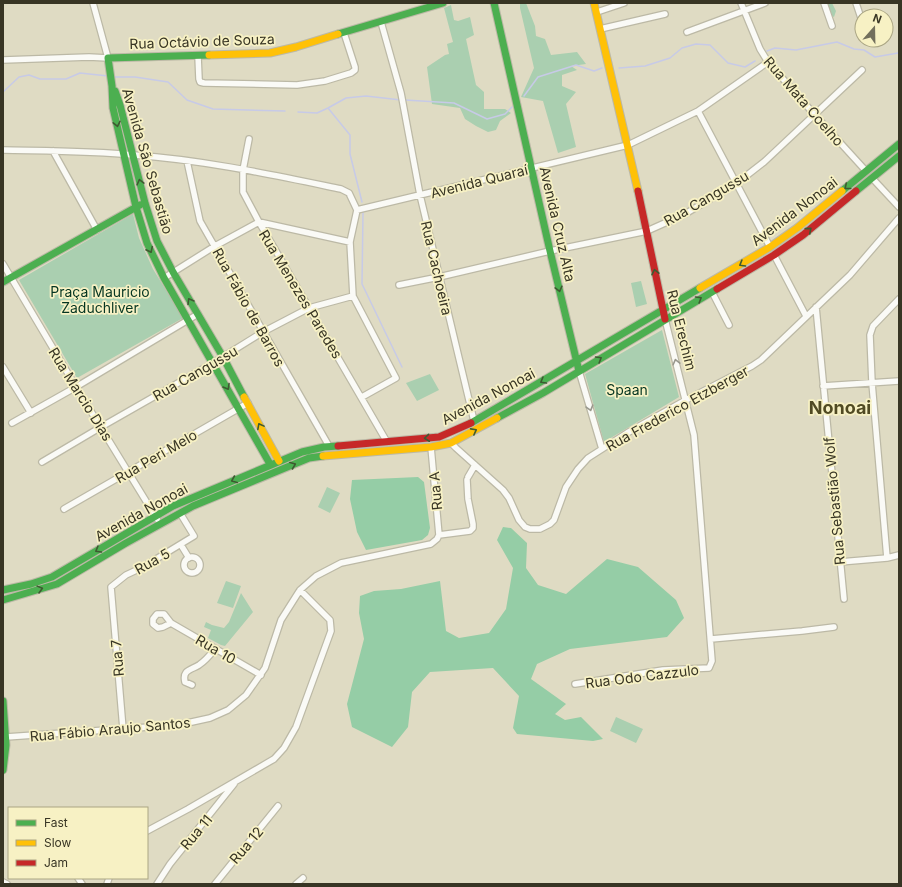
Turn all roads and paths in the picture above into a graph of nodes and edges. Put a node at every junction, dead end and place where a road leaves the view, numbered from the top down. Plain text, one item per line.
1 (93, 3) edge
2 (443, 3) edge
3 (494, 3) edge
4 (594, 3) edge
5 (624, 3) edge
6 (741, 3) edge
7 (765, 3) edge
8 (824, 3) edge
9 (744, 11) junction
10 (597, 12) junction
11 (665, 14) dead end
12 (381, 22) junction
13 (832, 26) dead end
14 (600, 29) junction
15 (687, 32) dead end
16 (344, 33) junction
17 (198, 56) junction
18 (108, 58) junction
19 (3, 60) edge
20 (768, 62) junction
21 (862, 70) dead end
22 (111, 79) junction
23 (698, 111) junction
24 (814, 114) junction
25 (250, 139) dead end
26 (899, 144) edge
27 (628, 145) junction
28 (3, 150) edge
29 (53, 152) junction
30 (123, 154) junction
31 (133, 155) junction
32 (899, 156) edge
33 (187, 161) junction
34 (531, 167) junction
35 (243, 170) junction
36 (866, 171) junction
37 (872, 178) junction
38 (737, 183) junction
39 (420, 195) junction
40 (145, 203) junction
41 (136, 206) junction
42 (899, 207) edge
43 (357, 210) junction
44 (899, 218) edge
45 (258, 222) junction
46 (97, 230) junction
47 (647, 231) junction
48 (350, 242) junction
49 (215, 246) junction
50 (770, 247) junction
51 (550, 251) junction
52 (774, 255) junction
53 (3, 264) edge
54 (173, 272) junction
55 (11, 277) junction
56 (439, 277) junction
57 (164, 278) junction
58 (3, 282) edge
59 (399, 285) dead end
60 (712, 292) junction
61 (353, 296) junction
62 (899, 299) edge
63 (816, 307) junction
64 (309, 308) junction
65 (663, 310) junction
66 (198, 314) junction
67 (806, 316) junction
68 (665, 319) junction
69 (188, 320) junction
70 (729, 325) dead end
71 (263, 332) junction
72 (223, 357) junction
73 (577, 362) junction
74 (213, 363) junction
75 (3, 367) edge
76 (579, 371) junction
77 (899, 381) edge
78 (872, 383) junction
79 (823, 386) junction
80 (76, 388) junction
81 (362, 397) junction
82 (686, 400) junction
83 (248, 403) junction
84 (239, 408) junction
85 (31, 413) junction
86 (474, 421) junction
87 (12, 423) dead end
88 (101, 426) junction
89 (387, 442) junction
90 (451, 443) junction
91 (329, 446) junction
92 (431, 447) junction
93 (602, 449) junction
94 (279, 461) junction
95 (42, 462) dead end
96 (270, 464) junction
97 (475, 465) junction
98 (129, 472) junction
99 (257, 479) junction
100 (64, 509) dead end
101 (180, 513) junction
102 (156, 516) junction
103 (160, 524) junction
104 (439, 535) junction
105 (181, 545) junction
106 (899, 555) edge
107 (189, 558) dead end
108 (887, 558) junction
109 (840, 562) junction
110 (111, 587) joint
111 (3, 590) edge
112 (300, 590) junction
113 (844, 599) dead end
114 (3, 600) edge
115 (171, 623) dead end
116 (834, 626) dead end
117 (711, 639) junction
118 (216, 649) junction
119 (709, 668) joint
120 (261, 675) junction
121 (575, 684) dead end
122 (192, 685) dead end
123 (3, 701) edge
124 (124, 729) junction
125 (6, 737) junction
126 (3, 770) edge
127 (237, 781) junction
128 (278, 806) dead end
129 (148, 830) edge
130 (303, 878) dead end
131 (3, 882) edge
132 (7, 884) edge
133 (158, 884) edge
134 (215, 884) edge
135 (296, 884) edge

1 - 18 street
2 - 12 main road, Rua Octávio de Souza
3 - 34 main road, Avenida Cruz Alta
4 - 10 main road, Rua Erechim
5 - 10 street
6 - 9 street, Rua Mata Coelho
7 - 9 street
8 - 13 street
9 - 15 street
9 - 20 street, Rua Mata Coelho
10 - 14 main road, Rua Erechim
11 - 14 street
12 - 16 main road, Rua Octávio de Souza
12 - 39 street, Rua Cachoeira
14 - 27 main road, Rua Erechim
16 - 17 main road, Rua Octávio de Souza
16 - 17 street
17 - 18 main road, Rua Octávio de Souza
18 - 19 street, Rua Octávio de Souza
18 - 22 main road
20 - 23 street, Avenida Quaraí
20 - 24 street, Rua Mata Coelho
21 - 24 street, Rua Cangussu
22 -> 30 main road, Avenida São Sebastião
22 - 31 main road, Avenida São Sebastião
23 - 27 street, Avenida Quaraí
23 - 38 street
24 - 36 street, Rua Mata Coelho
24 - 38 street, Rua Cangussu
25 - 35 street, Rua Menezes Paredes
26 - 36 main road, Avenida Nonoai
27 - 34 street, Avenida Quaraí
27 - 47 main road, Rua Erechim
28 - 29 street
29 - 30 street
29 - 46 street
30 - 31 street
30 - 41 main road, Avenida São Sebastião
31 - 33 street
40 -> 31 main road, Avenida São Sebastião
32 - 37 main road, Avenida Nonoai
33 - 35 street
33 - 49 street, Rua Fábio de Barros
34 - 39 street, Avenida Quaraí
34 - 51 main road, Avenida Cruz Alta
35 - 43 street
35 - 45 street, Rua Menezes Paredes
36 -> 50 main road, Avenida Nonoai
37 - 42 street
52 -> 37 main road, Avenida Nonoai
38 - 47 street, Rua Cangussu
38 - 50 street
39 - 43 street, Avenida Quaraí
39 - 56 street, Rua Cachoeira
40 - 41 main road
40 - 54 main road, Avenida São Sebastião
41 - 46 main road
41 -> 57 main road, Avenida São Sebastião
43 - 48 street
44 - 63 street, Rua Frederico Etzberger
45 - 48 street
45 - 49 street
45 - 64 street, Rua Menezes Paredes
46 - 55 main road
47 - 51 street, Rua Cangussu
65 -> 47 main road, Rua Erechim
48 - 61 street
49 - 54 street
49 - 71 street, Rua Fábio de Barros
50 -> 65 main road, Avenida Nonoai
51 - 56 street, Rua Cangussu
51 -> 73 main road, Avenida Cruz Alta
52 - 60 main road, Avenida Nonoai
52 - 67 street
53 - 55 street, Rua Marcio Dias
54 - 57 street
66 -> 54 main road, Avenida São Sebastião
55 - 58 main road
55 - 80 street, Rua Marcio Dias
56 - 59 street, Rua Cangussu
56 - 86 street, Rua Cachoeira
57 - 69 main road, Avenida São Sebastião
68 -> 60 main road, Avenida Nonoai
60 - 70 street
61 - 64 street, Rua Cangussu
61 - 81 street
62 - 78 street
63 - 67 street, Rua Frederico Etzberger
63 - 79 street, Rua Sebastião Wolf
64 - 71 street, Rua Cangussu
64 - 81 street, Rua Menezes Paredes
65 - 68 main road, Rua Erechim
65 - 73 main road, Avenida Nonoai
66 - 69 street
66 - 72 main road, Avenida São Sebastião
67 - 82 street, Rua Frederico Etzberger
76 -> 68 main road, Avenida Nonoai
82 -> 68 street, Rua Erechim
69 - 74 main road, Avenida São Sebastião
69 - 80 street
71 - 72 street, Rua Cangussu
71 - 91 street, Rua Fábio de Barros
72 - 74 street, Rua Cangussu
72 - 83 main road, Avenida São Sebastião
73 - 76 main road, Avenida Cruz Alta
73 -> 86 main road, Avenida Nonoai
74 -> 84 main road, Avenida São Sebastião
74 - 88 street, Rua Cangussu
75 - 85 street
90 -> 76 main road, Avenida Nonoai
76 -> 93 street, Avenida Cruz Alta
77 - 78 street
78 - 79 street
78 - 108 street
79 - 109 street, Rua Sebastião Wolf
80 - 85 street
80 - 88 street, Rua Marcio Dias
81 - 89 street, Rua Menezes Paredes
82 - 93 street, Rua Frederico Etzberger
82 - 117 street, Rua Erechim
83 - 84 street, Rua Peri Melo
94 -> 83 main road, Avenida São Sebastião
84 - 96 main road, Avenida São Sebastião
84 - 98 street, Rua Peri Melo
85 - 87 street
86 -> 89 main road, Avenida Nonoai
88 - 95 street, Rua Cangussu
88 - 98 street, Rua Marcio Dias
89 - 91 main road, Avenida Nonoai
90 - 92 main road, Avenida Nonoai
90 - 97 street, Rua Frederico Etzberger
91 - 94 main road, Avenida Nonoai
99 -> 92 main road, Avenida Nonoai
92 - 104 street, Rua A
93 - 97 street, Rua Frederico Etzberger
94 - 96 main road, Avenida Nonoai
94 - 99 main road
96 -> 102 main road, Avenida Nonoai
97 - 104 street
98 - 100 street, Rua Peri Melo
98 - 102 street, Rua Marcio Dias
99 - 101 main road, Avenida Nonoai
101 - 103 main road, Avenida Nonoai
101 - 105 street, Rua 5
102 - 103 street, Rua Marcio Dias
102 -> 111 main road, Avenida Nonoai
114 -> 103 main road, Avenida Nonoai
104 - 112 street, Rua Fábio Araujo Santos
105 - 107 street
105 - 110 street, Rua 5
106 - 108 street
108 - 109 street
109 - 113 street, Rua Sebastião Wolf
110 - 124 street, Rua 7
112 - 120 street, Rua Fábio Araujo Santos
112 - 127 street
115 - 118 street, Rua 10
116 - 117 street
117 - 119 street, Rua Erechim
118 - 120 street, Rua 10
118 - 122 street
119 - 121 street, Rua Odo Cazzulo
120 - 124 street, Rua Fábio Araujo Santos
123 - 125 main road
124 - 125 street, Rua Fábio Araujo Santos
125 - 126 main road
127 - 129 street
127 - 133 street, Rua 11
128 - 134 street, Rua 12
130 - 135 street
131 - 132 street

